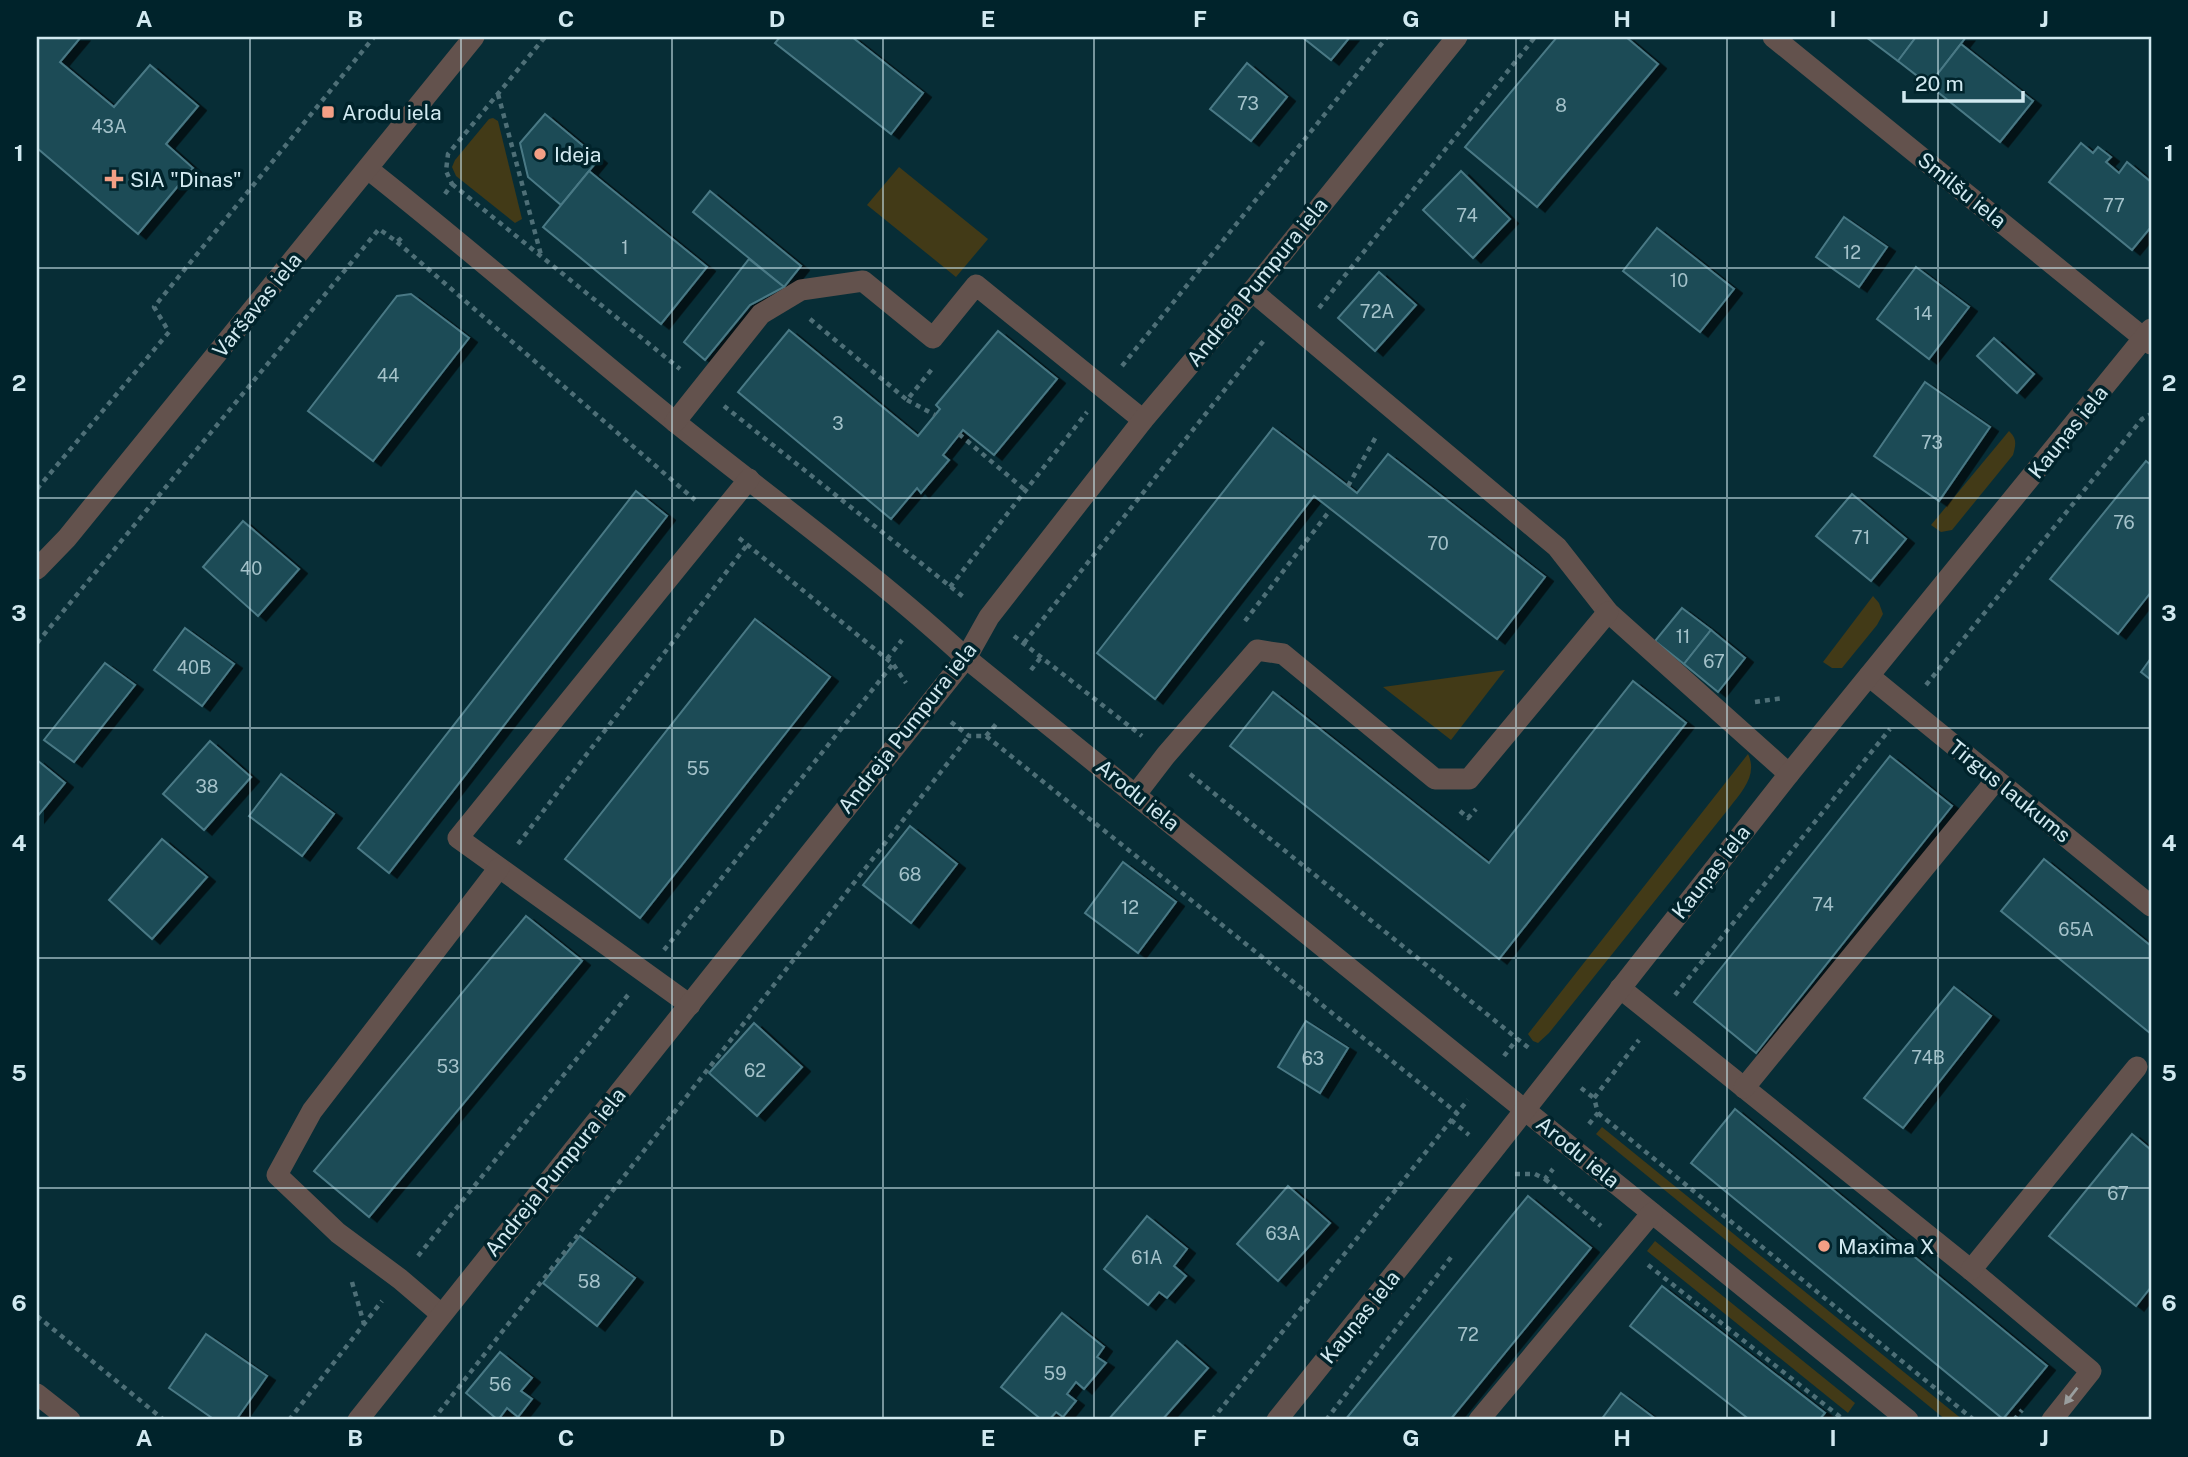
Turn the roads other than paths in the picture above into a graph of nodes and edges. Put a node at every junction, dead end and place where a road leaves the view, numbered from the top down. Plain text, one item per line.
1 (474, 37) edge
2 (1457, 37) edge
3 (1773, 37) edge
4 (368, 169) junction
5 (1252, 290) junction
6 (2149, 337) edge
7 (1143, 420) junction
8 (675, 422) junction
9 (749, 479) junction
10 (37, 569) edge
11 (1608, 612) junction
12 (966, 658) junction
13 (1869, 676) junction
14 (1789, 774) junction
15 (1996, 780) junction
16 (1136, 794) junction
17 (499, 868) junction
18 (2151, 906) edge
19 (1620, 988) junction
20 (690, 1005) junction
21 (2137, 1067) dead end
22 (1744, 1088) junction
23 (1525, 1110) junction
24 (1653, 1213) junction
25 (1971, 1270) junction
26 (441, 1314) junction
27 (37, 1394) edge
28 (70, 1420) edge
29 (358, 1420) edge
30 (1277, 1420) edge
31 (1479, 1420) edge
32 (1908, 1420) edge
33 (2052, 1420) edge

1 - 4 street, Varšavas iela
2 - 5 street, Andreja Pumpura iela
3 - 6 street, Smilšu iela
4 - 8 street, Arodu iela
4 - 10 street, Varšavas iela
5 - 7 street, Andreja Pumpura iela
5 - 11 street
6 - 13 street, Kauņas iela
7 - 8 street
7 - 12 street, Andreja Pumpura iela
8 - 9 street, Arodu iela
9 - 12 street, Arodu iela
9 - 17 street
11 - 14 street
11 - 16 street
12 - 16 street, Arodu iela
12 - 20 street, Andreja Pumpura iela
13 - 14 street, Kauņas iela
13 - 15 street, Tirgus laukums
14 - 19 street, Kauņas iela
15 - 18 street, Tirgus laukums
15 - 22 street
16 - 23 street, Arodu iela
17 - 20 street
17 - 26 street
19 - 22 street
19 - 23 street, Kauņas iela
20 - 26 street, Andreja Pumpura iela
21 - 25 street
22 - 25 street
23 - 24 street, Arodu iela
23 - 30 street, Kauņas iela
24 - 31 street
24 - 32 street, Arodu iela
25 -> 33 street
26 - 29 street, Andreja Pumpura iela
27 - 28 street

